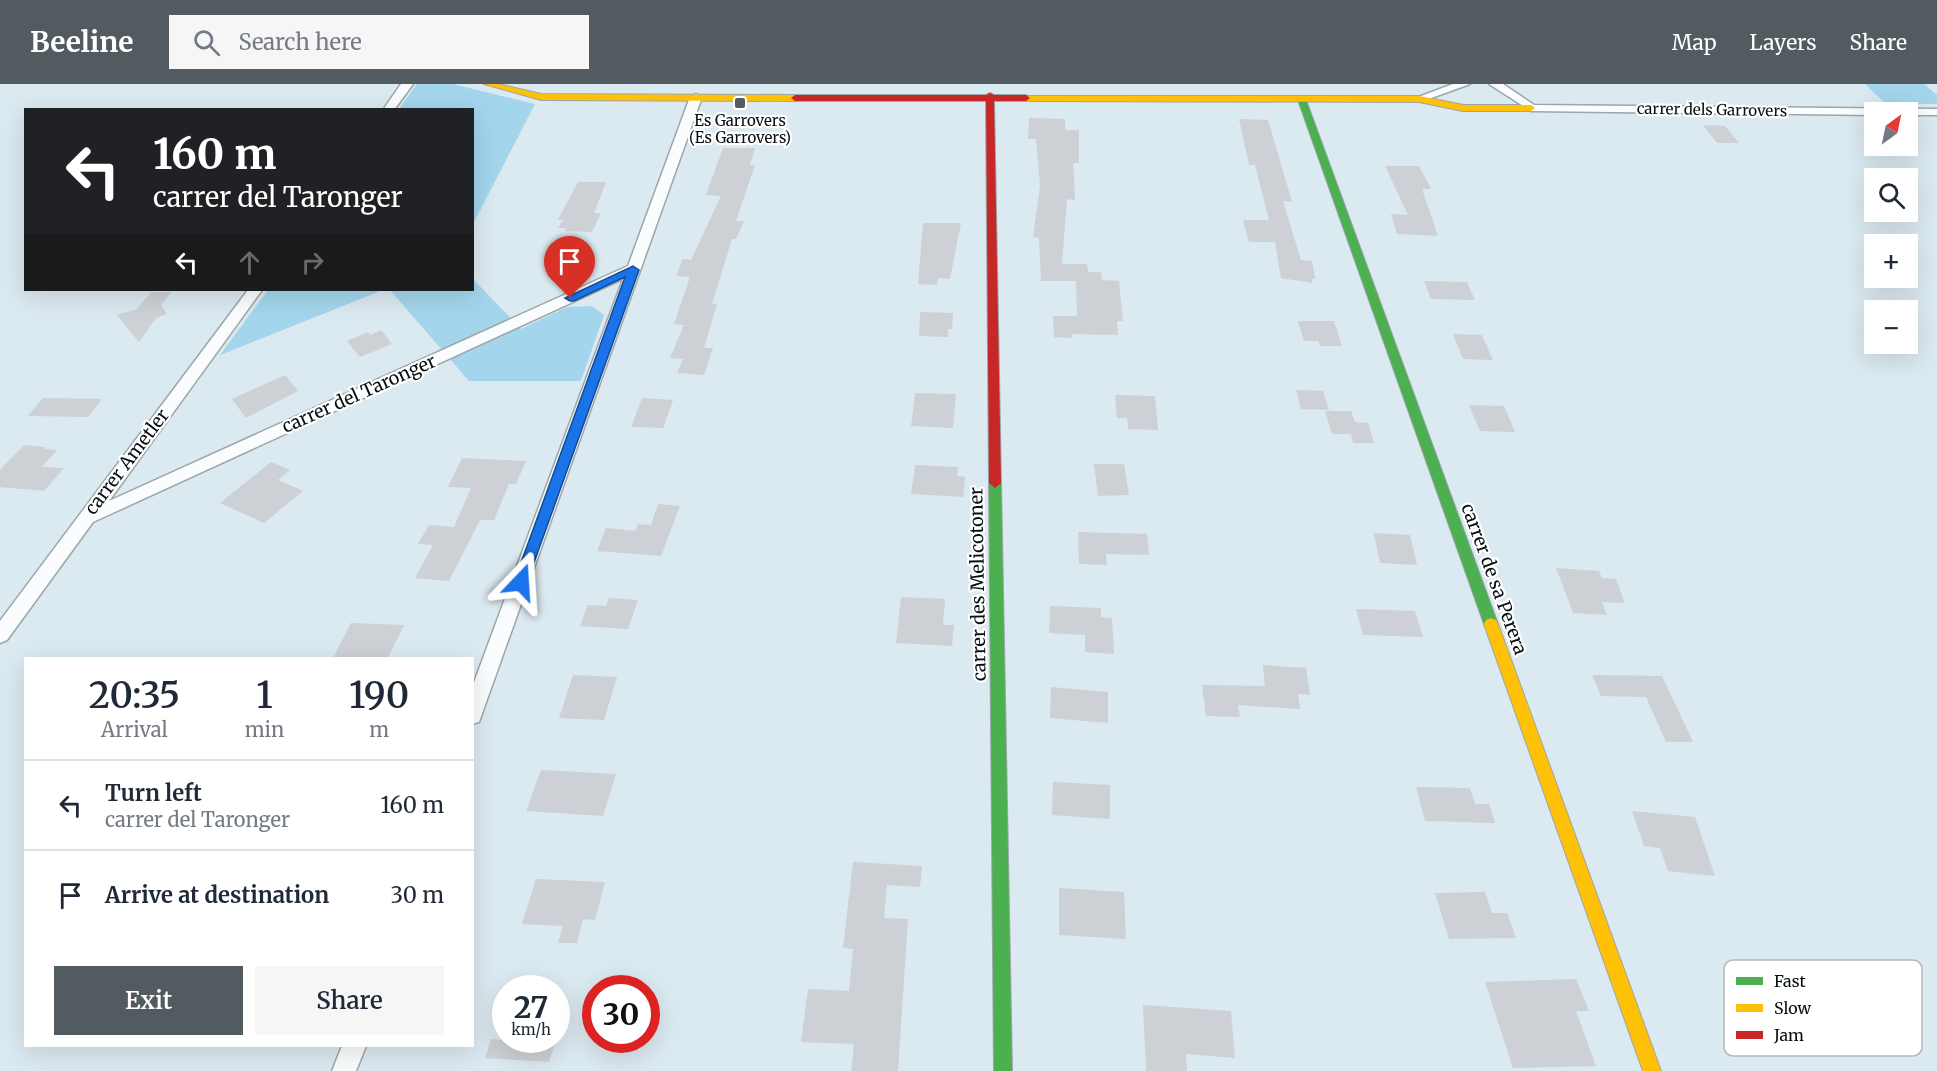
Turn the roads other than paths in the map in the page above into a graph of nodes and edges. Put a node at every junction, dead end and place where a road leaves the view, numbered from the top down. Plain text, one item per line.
1 (407, 84) edge
2 (488, 84) edge
3 (1464, 84) edge
4 (1495, 84) edge
5 (990, 96) junction
6 (696, 97) junction
7 (1419, 99) junction
8 (1302, 100) junction
9 (389, 108) edge
10 (1531, 108) junction
11 (1937, 112) edge
12 (633, 270) junction
13 (254, 291) edge
14 (86, 518) junction
15 (0, 635) edge
16 (474, 710) edge
17 (354, 1047) edge
18 (344, 1071) edge
19 (1003, 1071) edge
20 (1652, 1071) edge

1 - 9 street
2 - 6 street
3 - 7 street
4 - 10 street
5 - 6 street
5 - 8 street
5 - 19 street, carrer des Melicotoner
6 - 12 street
7 - 8 street
7 - 10 street
8 - 20 street, carrer de sa Perera
10 - 11 street, carrer dels Garrovers
12 - 14 street, carrer del Taronger
12 - 16 street
13 - 14 street, carrer Ametler
14 - 15 street, carrer Ametler
17 - 18 street

